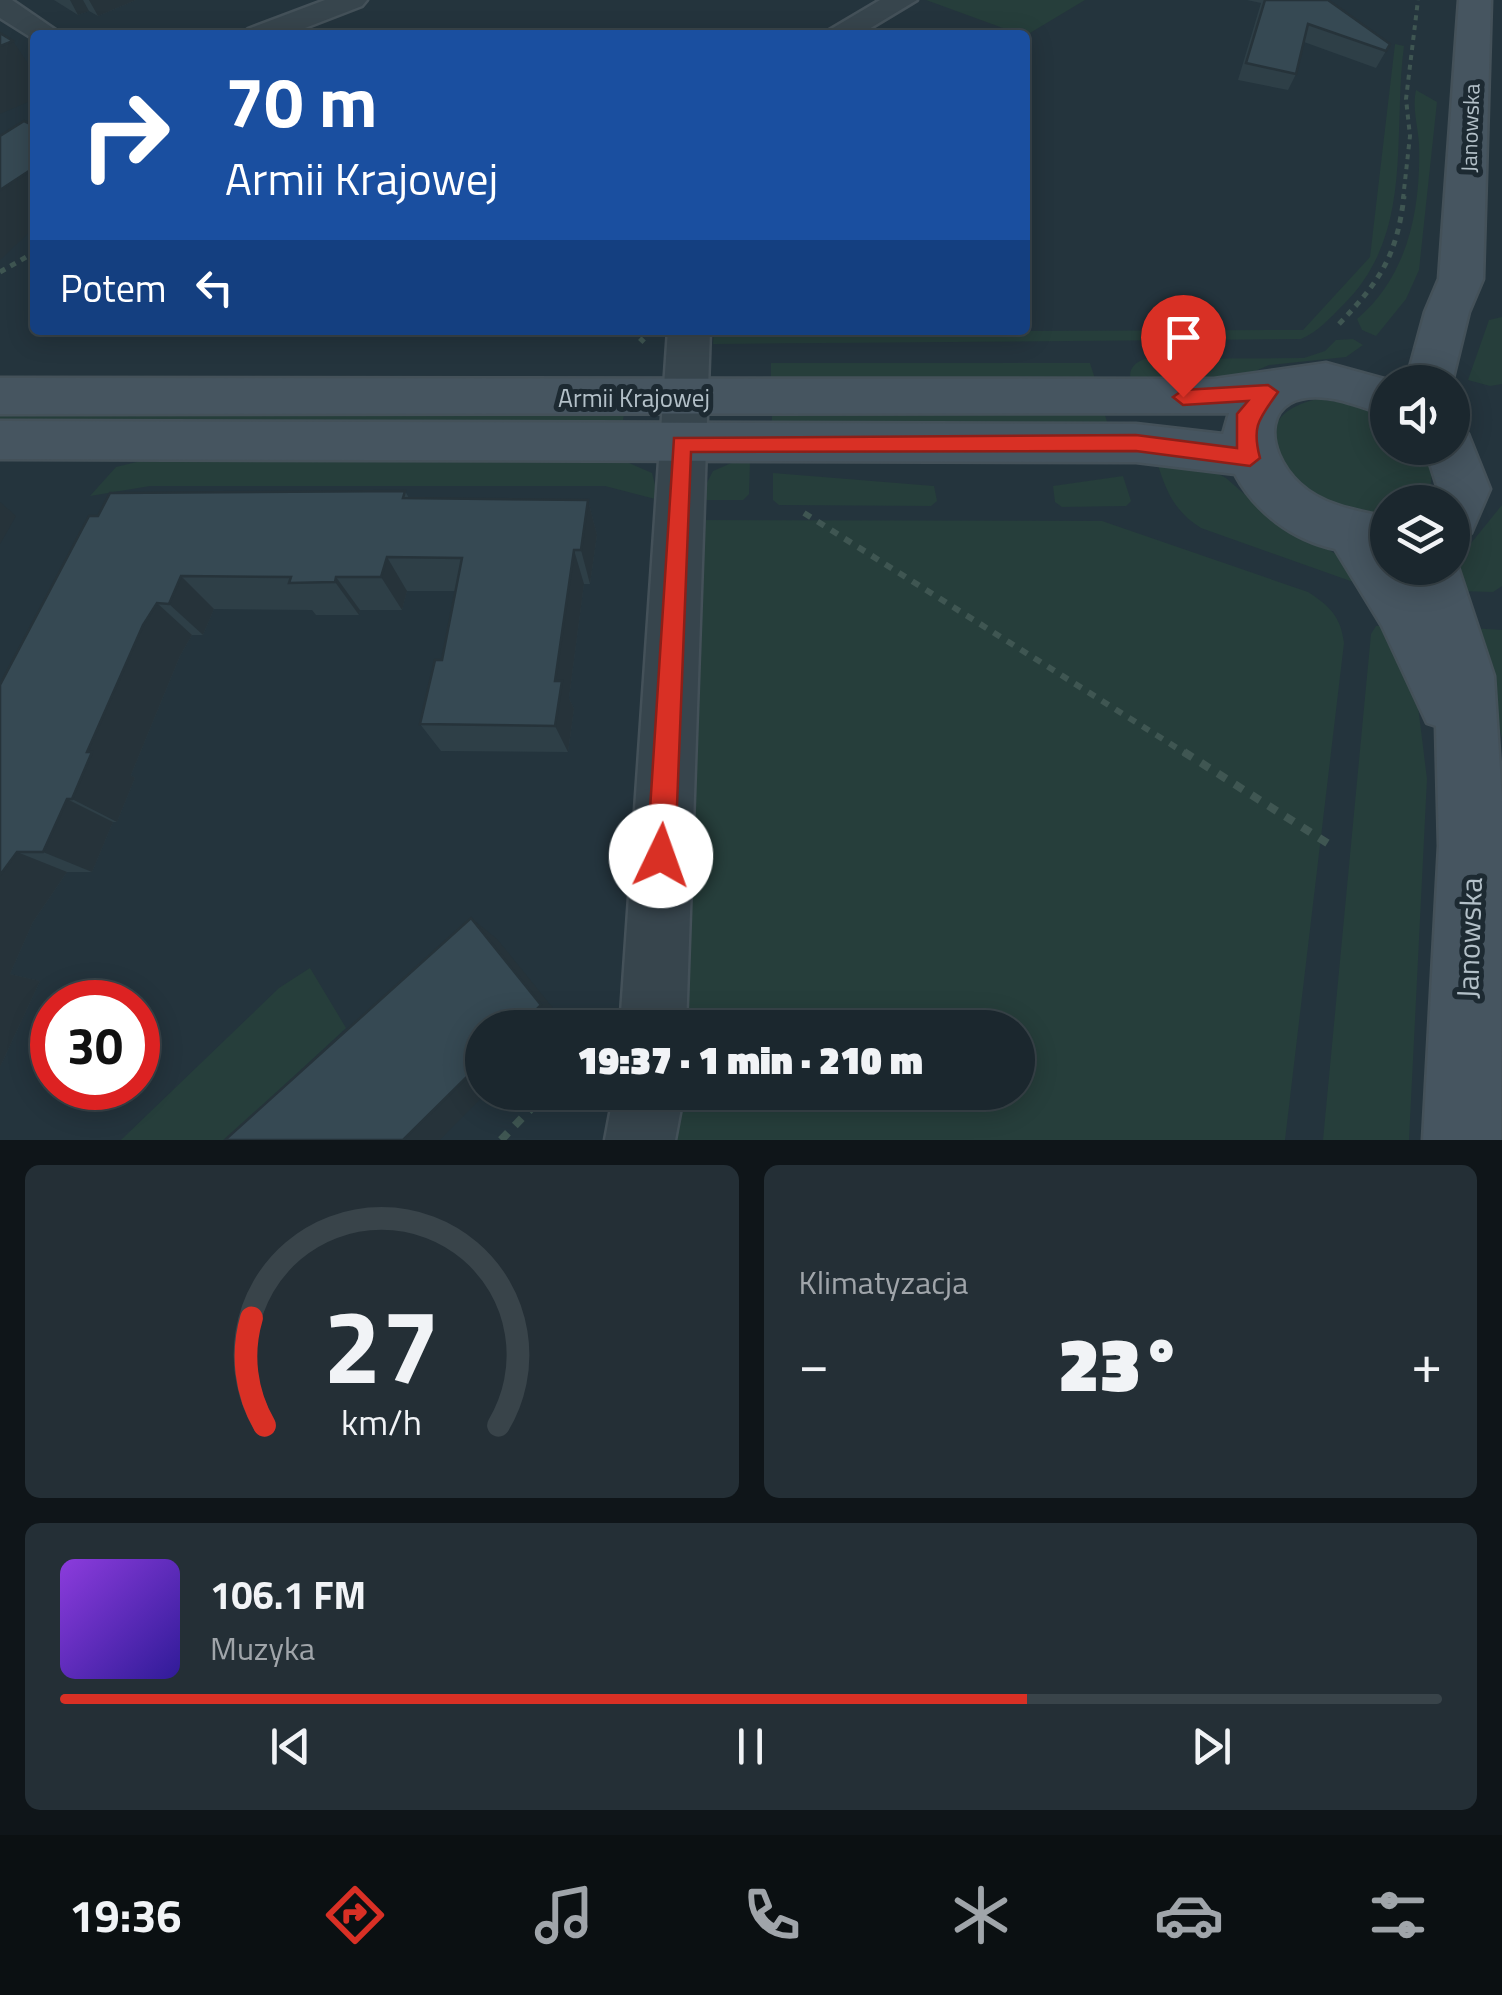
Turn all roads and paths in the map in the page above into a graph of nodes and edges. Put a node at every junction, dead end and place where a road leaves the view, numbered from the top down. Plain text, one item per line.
1 (352, 0) edge
2 (902, 0) edge
3 (1418, 0) edge
4 (1475, 0) edge
5 (2, 2) edge
6 (41, 30) edge
7 (271, 30) edge
8 (845, 30) edge
9 (30, 255) edge
10 (0, 272) edge
11 (1447, 312) junction
12 (1338, 324) dead end
13 (689, 335) edge
14 (1397, 365) edge
15 (1433, 365) edge
16 (1268, 392) junction
17 (1370, 392) edge
18 (0, 396) edge
19 (683, 421) junction
20 (0, 440) edge
21 (1470, 442) edge
22 (1502, 447) edge
23 (1250, 458) junction
24 (804, 513) dead end
25 (1370, 537) edge
26 (1392, 585) edge
27 (1439, 585) edge
28 (1464, 737) junction
29 (1335, 848) dead end
30 (654, 1010) edge
31 (529, 1110) edge
32 (646, 1110) edge
33 (500, 1140) edge
34 (640, 1140) edge
35 (1462, 1140) edge

1 - 7 street
2 - 8 street
3 - 12 path
4 - 11 street, Janowska
5 - 6 street
9 - 10 path
11 - 14 street
11 - 15 street, Janowska
13 - 19 street
16 - 17 street, Armii Krajowej
16 - 19 street, Armii Krajowej
16 - 23 street
18 - 19 street, Armii Krajowej
19 - 20 street, Armii Krajowej
19 - 23 street, Armii Krajowej
19 - 30 street
21 - 22 street
23 - 25 street
24 - 29 path
26 - 28 street, Janowska
27 - 28 street, Janowska
28 - 35 street, Janowska
31 - 33 path
32 - 34 street

